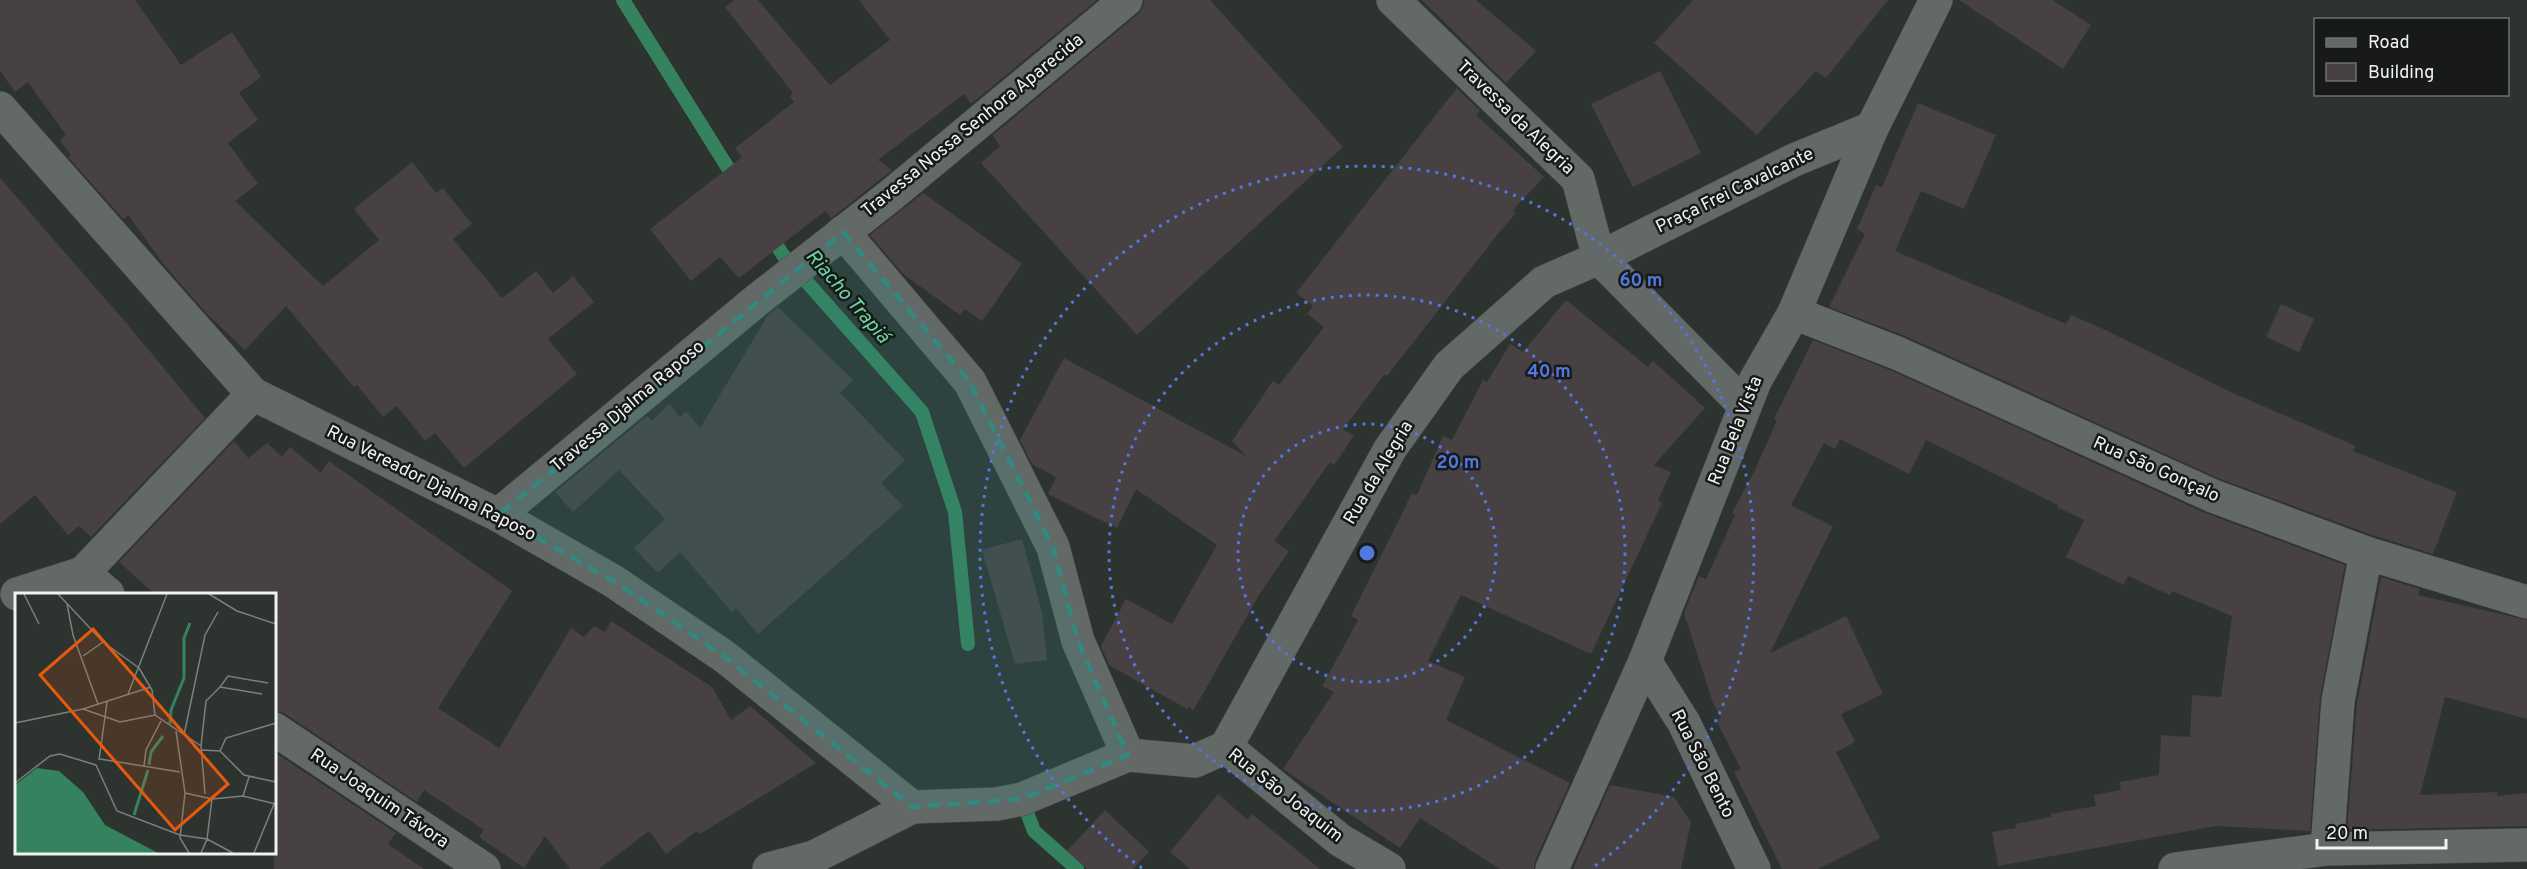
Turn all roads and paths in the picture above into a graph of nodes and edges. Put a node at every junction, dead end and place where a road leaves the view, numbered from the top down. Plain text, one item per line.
1 (1126, 0) edge
2 (1393, 0) edge
3 (1936, 0) edge
4 (0, 108) edge
5 (1872, 128) junction
6 (832, 242) junction
7 (1599, 258) junction
8 (758, 300) joint
9 (1794, 313) junction
10 (253, 394) junction
11 (1745, 406) junction
12 (498, 515) junction
13 (2366, 553) junction
14 (83, 573) junction
15 (23, 593) edge
16 (107, 593) edge
17 (15, 596) edge
18 (0, 600) edge
19 (2527, 602) edge
20 (1645, 661) junction
21 (276, 730) edge
22 (1226, 747) junction
23 (1128, 755) junction
24 (912, 807) junction
25 (2527, 845) edge
26 (2327, 849) junction
27 (818, 863) edge
28 (484, 869) edge
29 (769, 869) edge
30 (1389, 869) edge
31 (1552, 869) edge
32 (1754, 869) edge
33 (2175, 869) edge

1 - 6 street, Travessa Nossa Senhora Aparecida
2 - 7 street, Travessa da Alegria
3 - 5 street, Rua Bela Vista
4 - 10 street, Rua Vereador Djalma Raposo
5 - 7 street, Praça Frei Cavalcante
5 - 9 street, Rua Bela Vista
6 - 8 street, Travessa Nossa Senhora Aparecida
6 - 23 street
7 - 11 street
7 - 22 street, Rua da Alegria
8 - 12 street, Travessa Djalma Raposo
9 - 11 street, Rua Bela Vista
9 - 13 street, Rua São Gonçalo
10 - 12 street, Rua Vereador Djalma Raposo
10 - 14 street
11 - 20 street, Rua Bela Vista
12 - 24 street, Rua Vereador Djalma Raposo
13 - 19 street, Rua São Gonçalo
13 - 26 street
14 - 15 street
14 - 16 street
17 - 18 street
20 - 31 street, Rua Bela Vista
20 - 32 street, Rua São Bento
21 - 28 street, Rua Joaquim Távora
22 - 23 street, Rua São Joaquim
22 - 30 street, Rua São Joaquim
23 - 24 street, Rua São Joaquim
24 - 27 street, Rua São Joaquim
25 - 26 street
26 - 33 street
27 - 29 street, Rua São Joaquim

